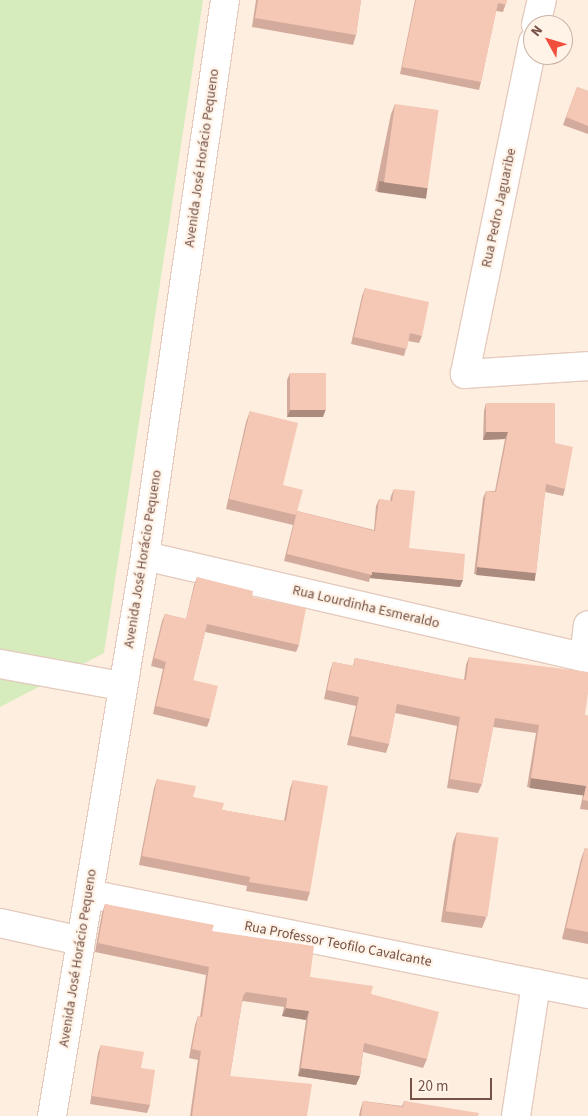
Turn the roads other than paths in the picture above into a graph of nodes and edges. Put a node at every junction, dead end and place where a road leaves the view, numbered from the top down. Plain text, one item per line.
1 (225, 0) edge
2 (542, 0) edge
3 (538, 15) edge
4 (528, 65) edge
5 (588, 366) edge
6 (145, 556) junction
7 (588, 625) edge
8 (586, 658) edge
9 (0, 664) edge
10 (121, 686) junction
11 (89, 894) junction
12 (0, 923) edge
13 (81, 941) junction
14 (536, 984) junction
15 (588, 994) edge
16 (52, 1116) edge
17 (516, 1116) edge

1 - 6 street, Avenida José Horácio Pequeno
2 - 3 street
4 - 5 street, Rua Pedro Jaguaribe
6 - 8 street, Rua Lourdinha Esmeraldo
6 - 10 street, Avenida José Horácio Pequeno
7 - 8 street
9 - 10 street
10 - 11 street, Avenida José Horácio Pequeno
11 - 13 street, Avenida José Horácio Pequeno
11 - 14 street, Rua Professor Teofilo Cavalcante
12 - 13 street
13 - 16 street, Avenida José Horácio Pequeno
14 - 15 street, Rua Professor Teofilo Cavalcante
14 - 17 street

